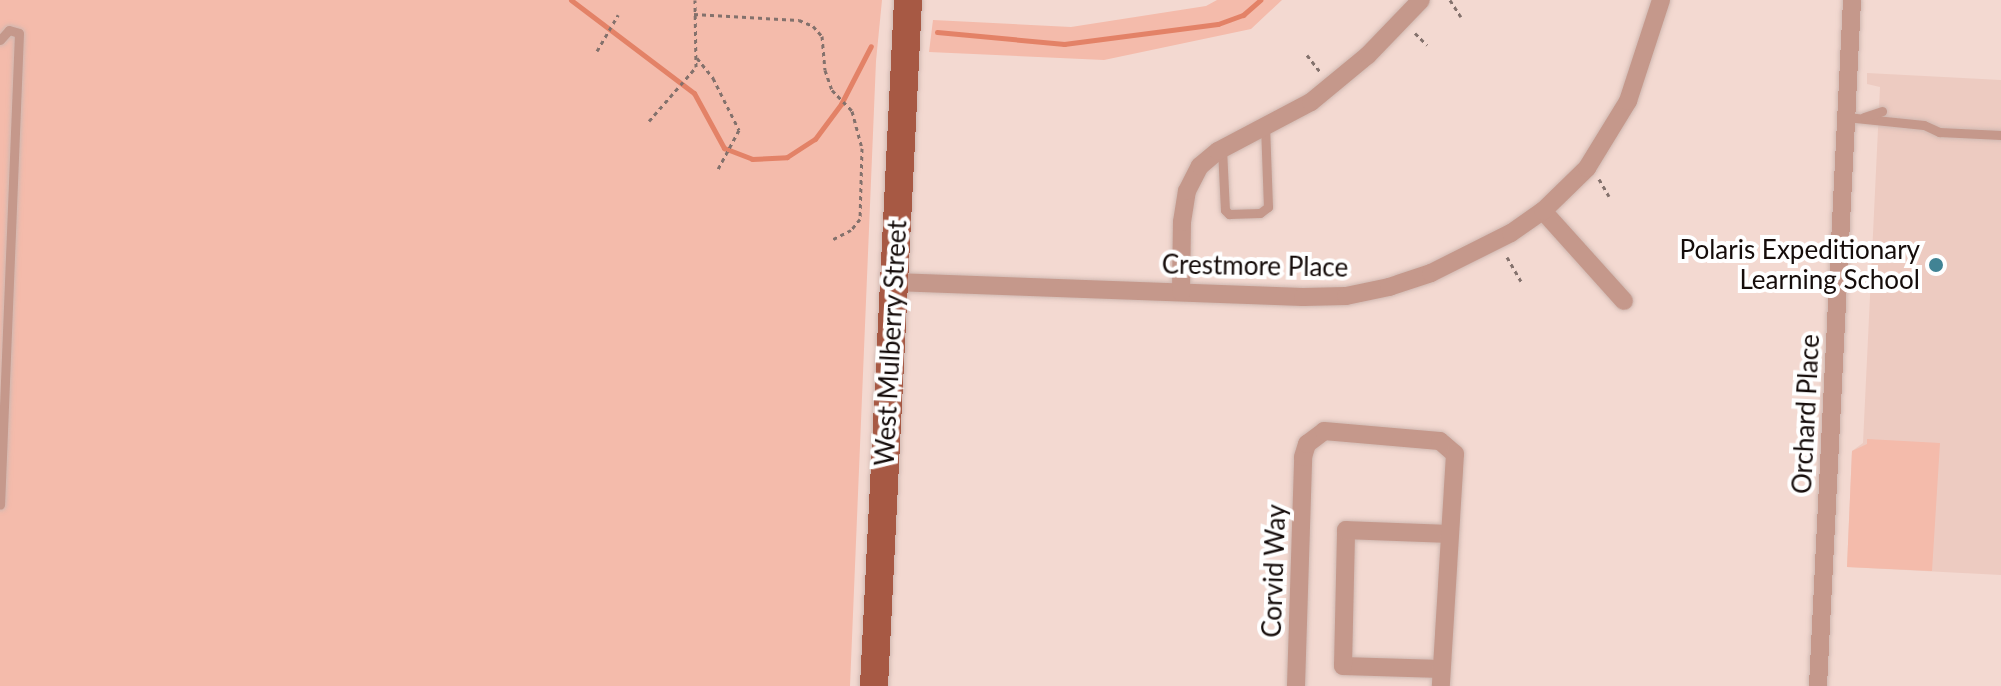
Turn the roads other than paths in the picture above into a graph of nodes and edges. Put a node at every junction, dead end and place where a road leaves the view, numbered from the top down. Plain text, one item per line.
1 (908, 0) edge
2 (1421, 0) edge
3 (1661, 0) edge
4 (1852, 0) edge
5 (0, 40) edge
6 (1882, 111) dead end
7 (1855, 117) junction
8 (1265, 127) junction
9 (2001, 135) edge
10 (1222, 149) junction
11 (1543, 211) junction
12 (894, 282) junction
13 (1181, 292) junction
14 (1624, 301) dead end
15 (3, 338) edge
16 (0, 505) edge
17 (1448, 534) junction
18 (1441, 677) edge
19 (874, 686) edge
20 (1296, 686) edge
21 (1818, 686) edge

1 - 12 main road, West Mulberry Street
2 - 8 street
3 - 11 street, Crestmore Place
4 - 7 street, Orchard Place
5 - 15 lane
6 - 7 lane
7 - 9 lane
7 - 21 street, Orchard Place
8 - 10 street
8 - 10 lane
10 - 13 street
11 - 13 street, Crestmore Place
11 - 14 street
12 - 13 street, Crestmore Place
12 - 19 main road, West Mulberry Street
15 - 16 lane
17 - 18 street
17 - 18 street
17 - 20 street, Corvid Way

